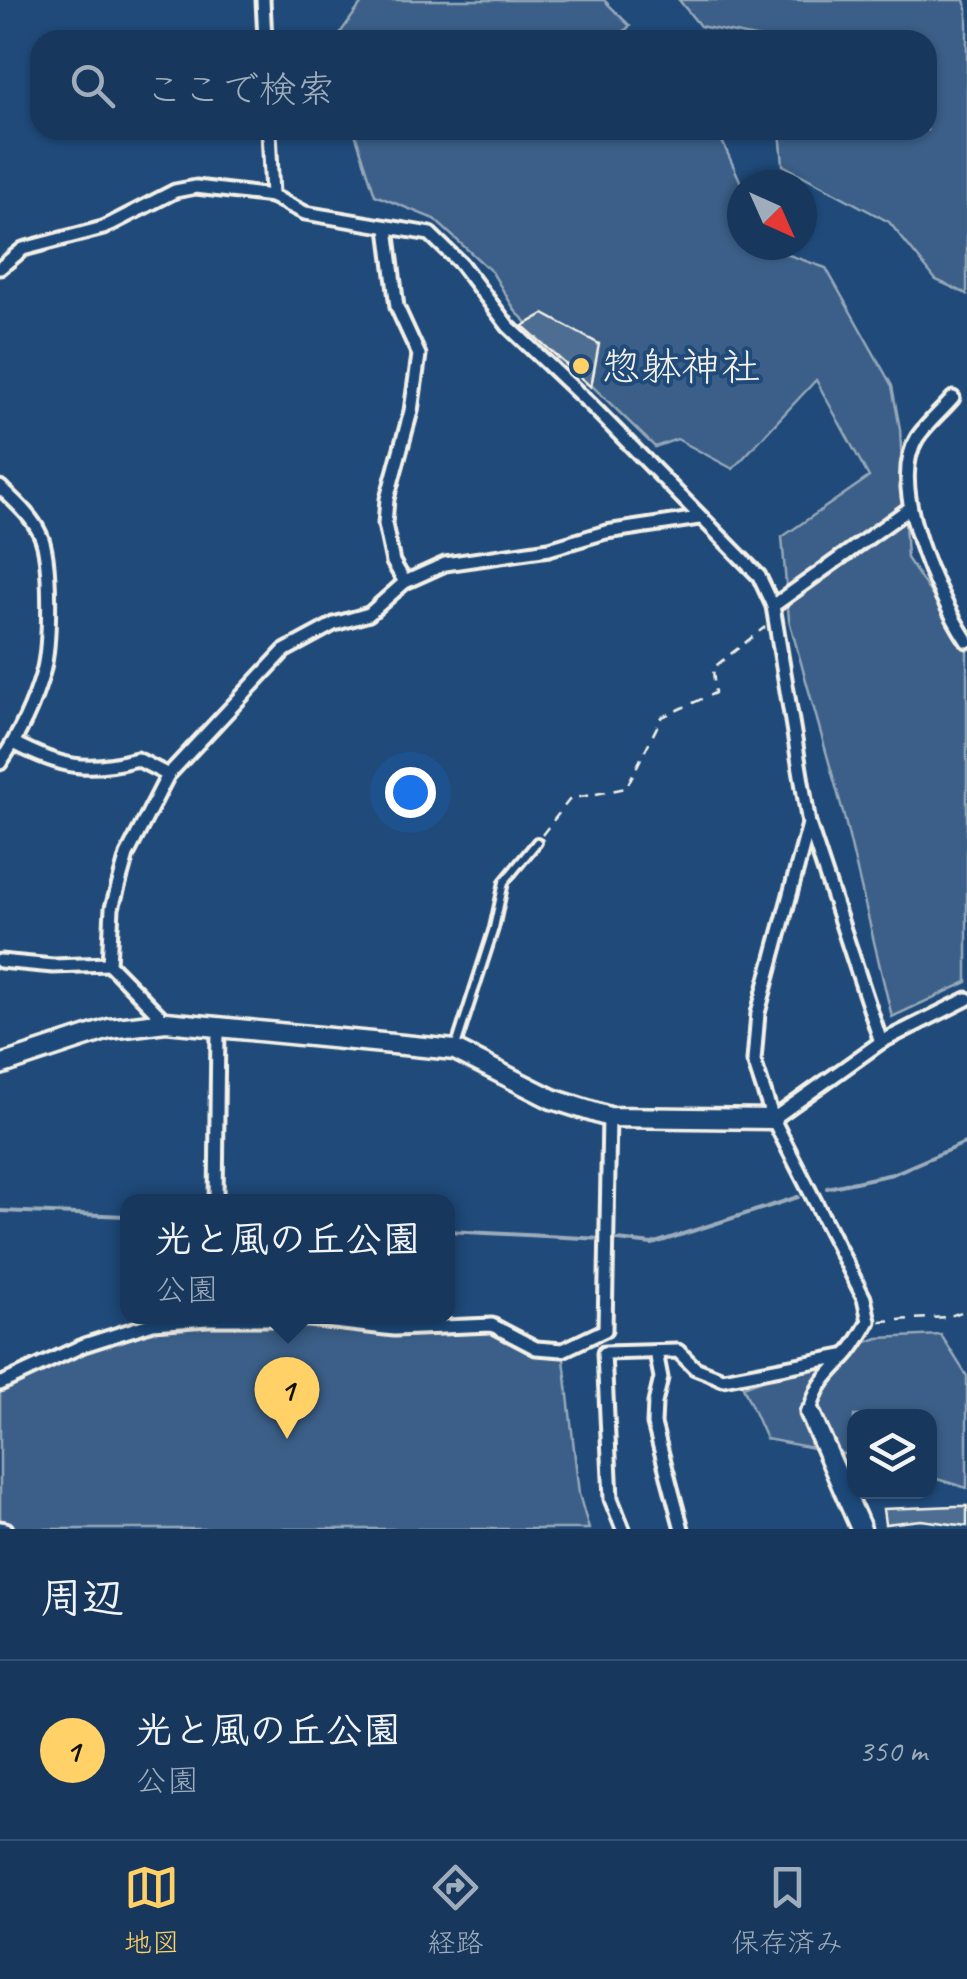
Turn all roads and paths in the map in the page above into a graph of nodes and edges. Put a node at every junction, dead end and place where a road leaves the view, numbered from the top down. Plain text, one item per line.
1 (264, 0) edge
2 (265, 30) edge
3 (269, 140) edge
4 (272, 196) junction
5 (387, 228) junction
6 (0, 268) edge
7 (953, 398) dead end
8 (0, 487) edge
9 (910, 508) junction
10 (699, 518) junction
11 (405, 582) junction
12 (773, 606) junction
13 (774, 620) junction
14 (967, 641) edge
15 (14, 743) junction
16 (0, 764) edge
17 (168, 776) junction
18 (808, 824) junction
19 (538, 842) joint
20 (0, 961) edge
21 (109, 964) junction
22 (967, 999) edge
23 (166, 1022) junction
24 (218, 1028) junction
25 (881, 1042) junction
26 (455, 1050) junction
27 (0, 1065) edge
28 (610, 1118) junction
29 (772, 1119) junction
30 (216, 1194) edge
31 (967, 1310) edge
32 (869, 1321) junction
33 (150, 1324) edge
34 (352, 1324) edge
35 (656, 1352) junction
36 (848, 1355) junction
37 (0, 1384) edge
38 (810, 1414) joint
39 (623, 1529) edge
40 (682, 1529) edge
41 (861, 1529) edge

1 - 2 street
3 - 4 street
4 - 5 street
4 - 6 street
5 - 10 street
5 - 11 street
7 - 9 street
8 - 15 street
9 - 12 street
9 - 14 street
10 - 11 street
10 - 12 street
11 - 17 street
12 - 13 street
13 - 18 street
13 - 19 path
15 - 16 street
15 - 17 street
17 - 21 street
18 - 25 street
18 - 29 street
19 - 26 lane
20 - 21 street
21 - 23 street
22 - 25 street
23 - 24 street
23 - 27 street
24 - 26 street
24 - 30 street
25 - 29 street
26 - 28 street
28 - 29 street
28 - 34 street
29 - 32 street
31 - 32 path
32 - 36 street
33 - 37 street
35 - 36 street
35 - 39 street
35 - 40 street
36 - 38 street
38 - 41 street

